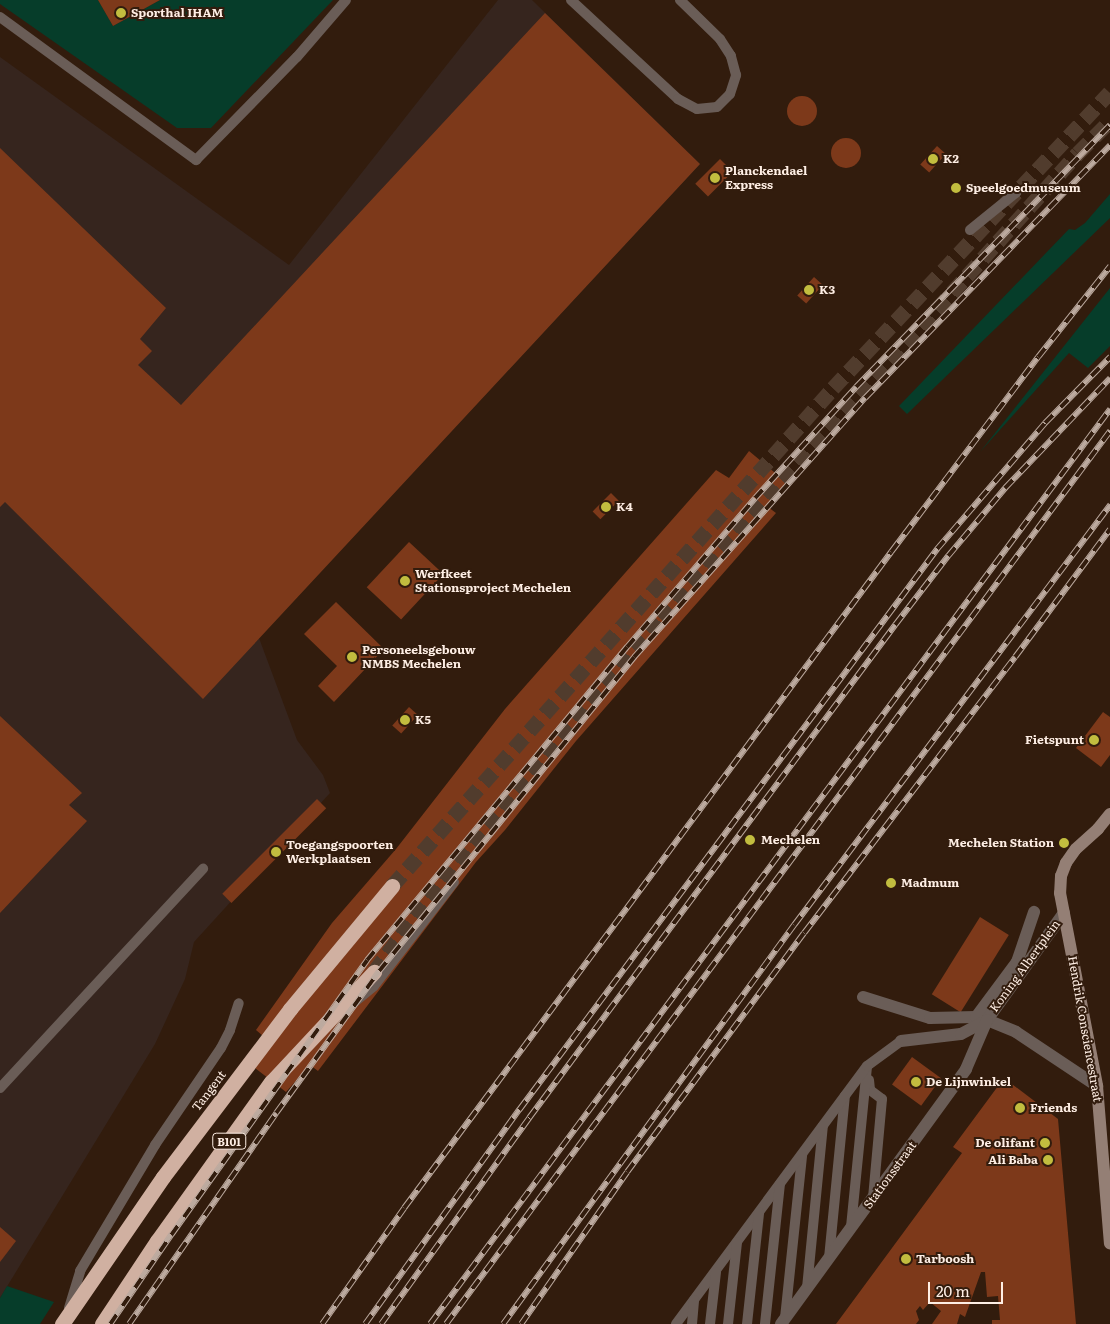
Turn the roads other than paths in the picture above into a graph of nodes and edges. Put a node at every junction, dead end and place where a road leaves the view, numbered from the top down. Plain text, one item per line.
1 (346, 0) edge
2 (572, 0) edge
3 (680, 0) edge
4 (0, 18) edge
5 (1017, 192) dead end
6 (970, 230) dead end
7 (1110, 814) edge
8 (203, 869) dead end
9 (454, 882) dead end
10 (392, 886) tunnel mouth
11 (1034, 912) dead end
12 (1064, 913) junction
13 (1069, 935) joint
14 (374, 972) tunnel mouth
15 (863, 997) dead end
16 (238, 1003) dead end
17 (987, 1020) junction
18 (318, 1032) junction
19 (901, 1041) joint
20 (867, 1066) junction
21 (1097, 1086) junction
22 (0, 1088) edge
23 (845, 1095) junction
24 (824, 1125) junction
25 (802, 1154) junction
26 (780, 1183) junction
27 (873, 1198) junction
28 (759, 1212) junction
29 (851, 1228) junction
30 (738, 1241) junction
31 (1110, 1243) edge
32 (829, 1258) junction
33 (716, 1270) junction
34 (807, 1288) junction
35 (694, 1300) junction
36 (783, 1321) edge
37 (64, 1322) edge
38 (102, 1324) edge
39 (676, 1324) edge
40 (692, 1324) edge
41 (710, 1324) edge
42 (728, 1324) edge
43 (747, 1324) edge
44 (766, 1324) edge

1 - 4 lane
2 - 3 lane
5 - 6 lane
7 - 12 street, Koning Albertplein
8 - 22 lane
9 - 18 lane
10 - 37 highway, Tangent / B101
11 - 15 street
12 - 13 street, Koning Albertplein
12 - 17 street, Koning Albertplein
13 - 21 street, Hendrik Consciencestraat
14 - 18 highway, B101
16 - 37 lane
17 - 19 street, Koning Albertplein
17 - 21 street, Koning Albertplein
17 - 27 street, Stationsstraat
18 - 38 highway, B101
19 - 20 lane
20 - 23 lane
20 - 27 lane
20 - 29 lane
21 - 31 street, Hendrik Consciencestraat
23 - 24 lane
23 - 32 lane
24 - 25 lane
24 - 34 lane
25 - 26 lane
25 - 36 lane
26 - 28 lane
26 - 44 lane
27 - 29 street, Stationsstraat
28 - 30 lane
28 - 43 lane
29 - 32 street, Stationsstraat
30 - 33 lane
30 - 42 lane
32 - 34 street, Stationsstraat
33 - 35 lane
33 - 41 lane
34 - 36 street, Stationsstraat
35 - 39 lane
35 - 40 lane

